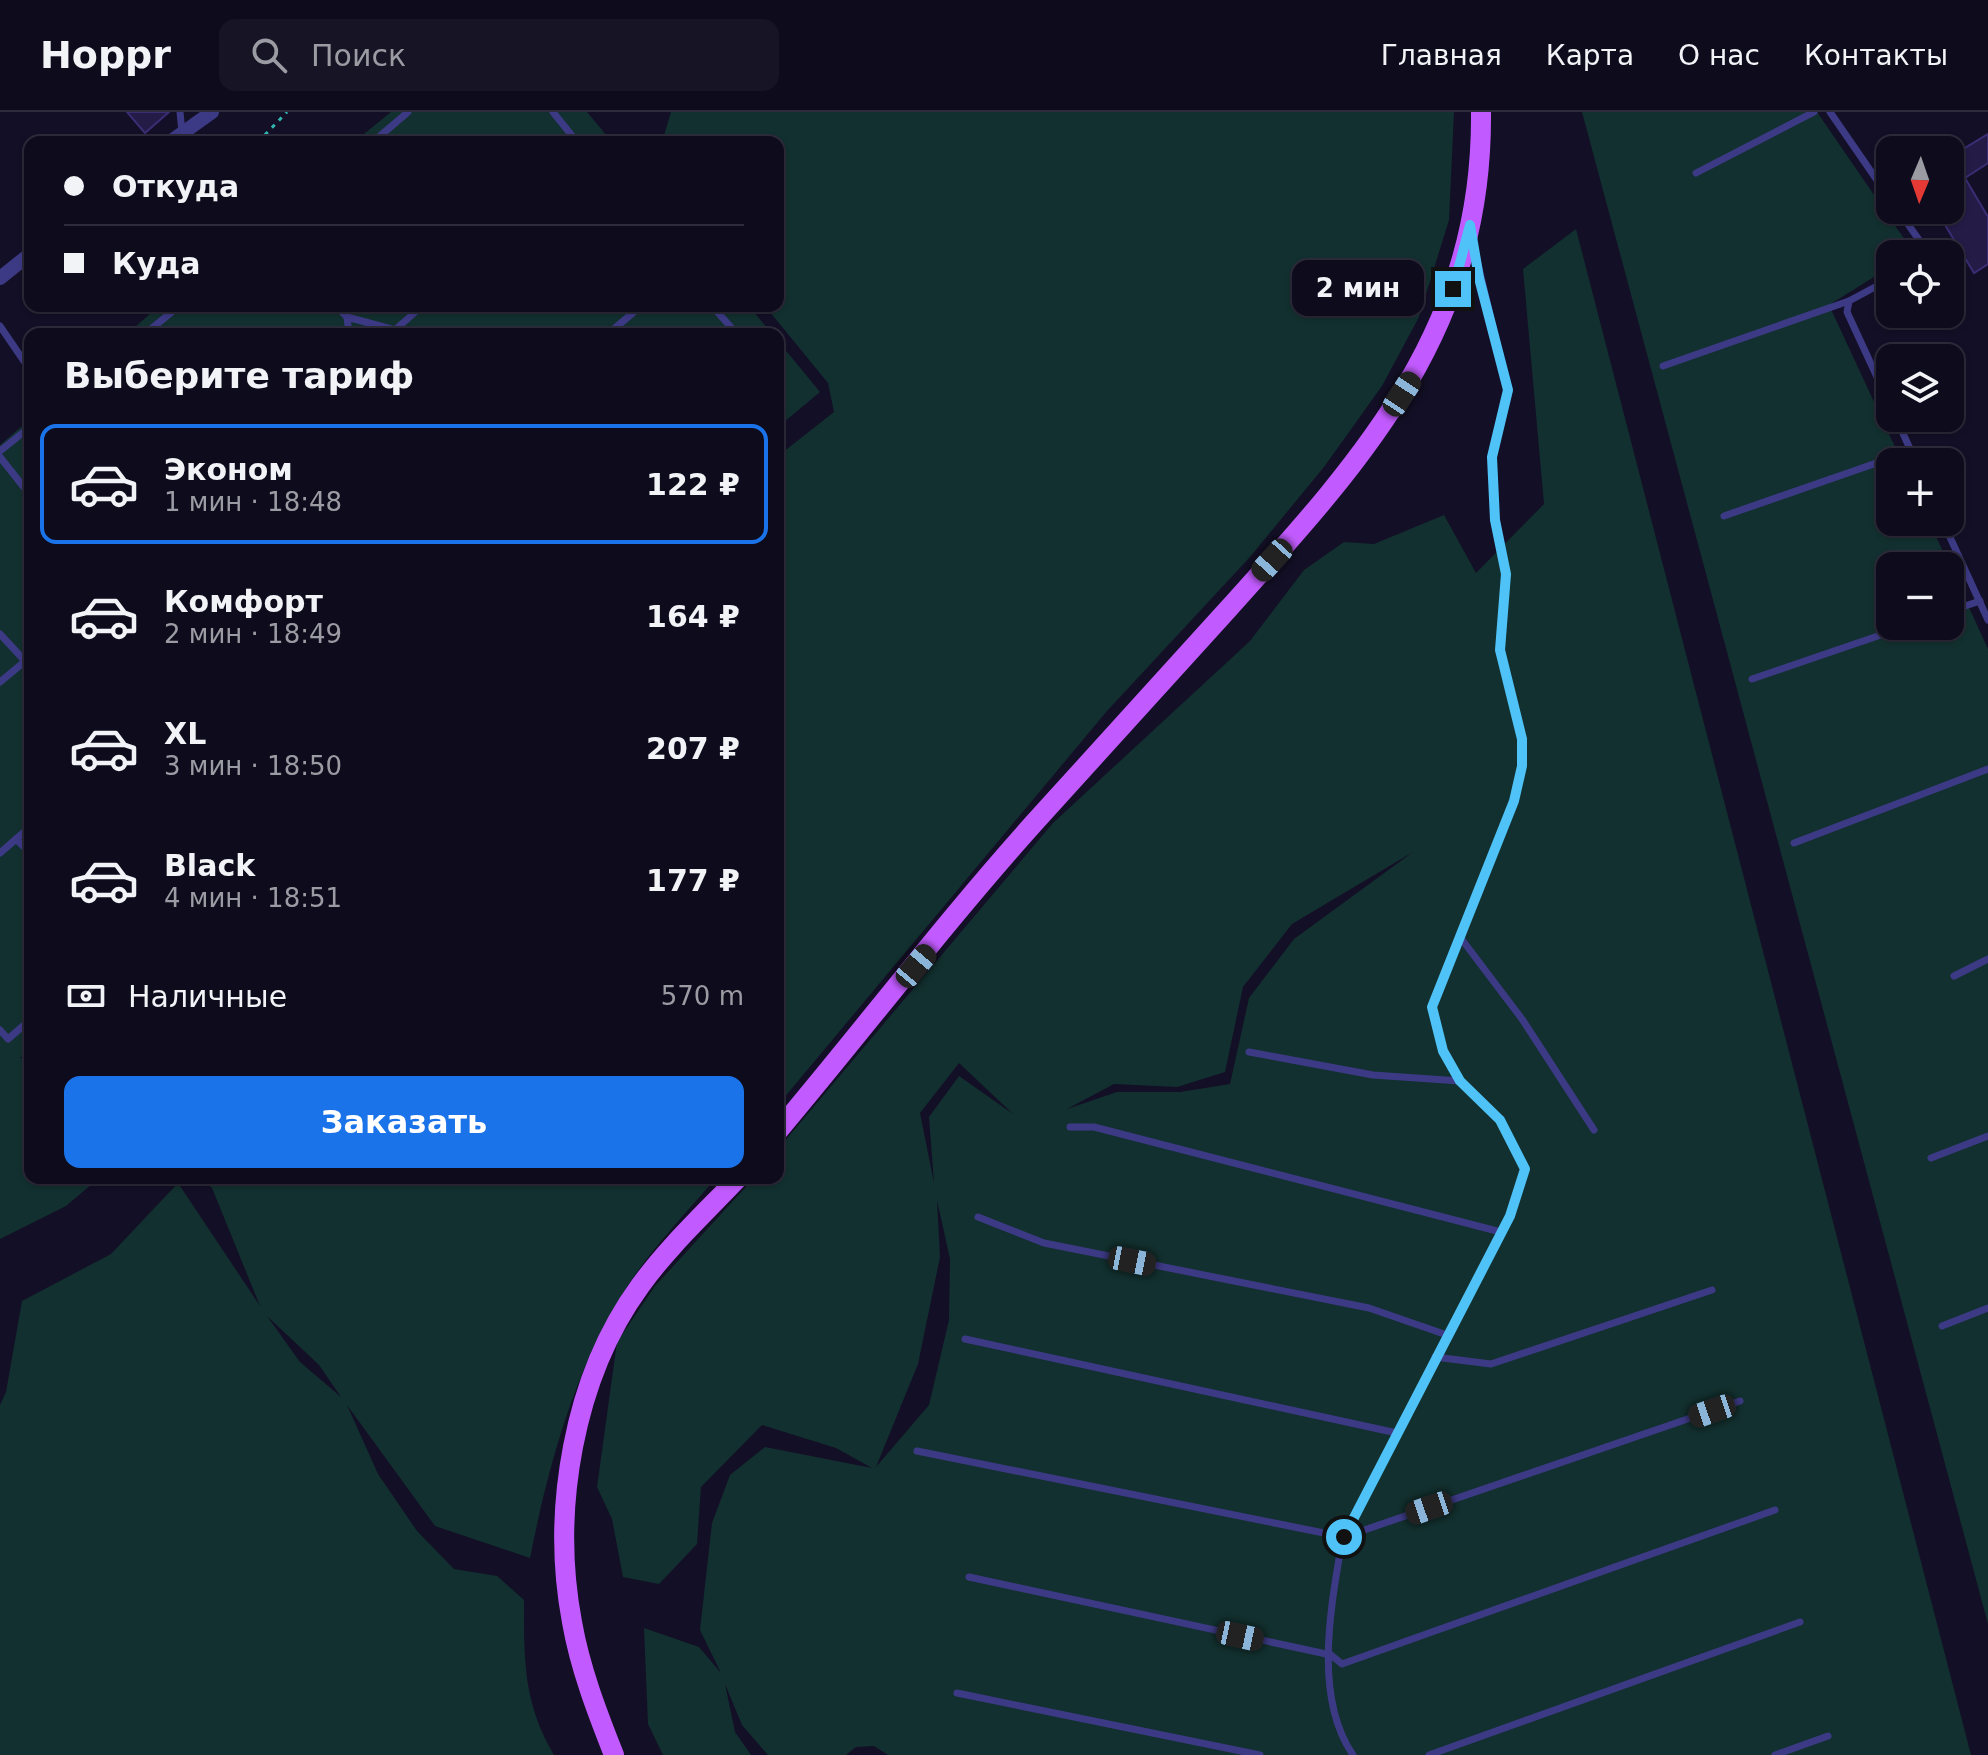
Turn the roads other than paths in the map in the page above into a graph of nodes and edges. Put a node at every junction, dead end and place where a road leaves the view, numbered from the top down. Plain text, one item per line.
1 (180, 112) edge
2 (212, 112) edge
3 (408, 112) edge
4 (553, 112) edge
5 (1481, 112) edge
6 (1814, 112) edge
7 (1830, 112) edge
8 (186, 136) edge
9 (187, 136) edge
10 (380, 136) edge
11 (572, 136) edge
12 (1696, 173) dead end
13 (1876, 179) edge
14 (1470, 225) junction
15 (24, 259) edge
16 (0, 278) edge
17 (1876, 287) edge
18 (1849, 301) junction
19 (172, 312) edge
20 (342, 312) edge
21 (416, 312) edge
22 (634, 312) edge
23 (717, 312) edge
24 (347, 317) junction
25 (0, 326) edge
26 (152, 328) edge
27 (348, 328) edge
28 (384, 328) edge
29 (401, 328) edge
30 (615, 328) edge
31 (732, 328) edge
32 (24, 361) edge
33 (1663, 366) dead end
34 (1876, 375) edge
35 (24, 432) edge
36 (0, 451) edge
37 (0, 457) edge
38 (1876, 463) edge
39 (24, 487) edge
40 (1724, 516) dead end
41 (1950, 536) edge
42 (1980, 601) junction
43 (1964, 606) edge
44 (1988, 620) edge
45 (0, 634) edge
46 (1876, 637) edge
47 (24, 655) edge
48 (24, 662) edge
49 (1752, 679) dead end
50 (0, 682) edge
51 (1988, 769) edge
52 (24, 832) edge
53 (16, 839) junction
54 (1794, 843) dead end
55 (24, 847) edge
56 (0, 853) edge
57 (1460, 937) junction
58 (1988, 959) edge
59 (1954, 976) dead end
60 (24, 1025) edge
61 (0, 1030) edge
62 (1249, 1052) dead end
63 (1460, 1081) junction
64 (784, 1124) edge
65 (1070, 1127) dead end
66 (1594, 1130) dead end
67 (1988, 1136) edge
68 (1931, 1158) dead end
69 (732, 1184) edge
70 (978, 1217) dead end
71 (1501, 1232) junction
72 (1712, 1290) dead end
73 (1988, 1308) edge
74 (1942, 1326) dead end
75 (1447, 1335) junction
76 (965, 1339) dead end
77 (1435, 1357) junction
78 (1740, 1401) dead end
79 (1397, 1433) junction
80 (917, 1451) dead end
81 (1775, 1510) dead end
82 (1344, 1537) junction
83 (969, 1577) dead end
84 (1800, 1622) dead end
85 (1331, 1655) junction
86 (957, 1693) dead end
87 (1828, 1736) dead end
88 (614, 1755) edge
89 (1260, 1755) edge
90 (1353, 1755) edge
91 (1429, 1755) edge
92 (1775, 1755) edge

1 - 8 lane
2 - 9 street
3 - 10 lane
4 - 11 lane
5 - 14 main road
6 - 12 lane
7 - 13 lane
14 - 57 lane
14 - 64 main road
15 - 16 street
17 - 18 lane
18 - 33 lane
18 - 34 lane
19 - 26 lane
20 - 24 lane
21 - 29 lane
22 - 30 lane
23 - 31 lane
24 - 27 lane
24 - 28 lane
25 - 32 lane
35 - 36 lane
37 - 39 lane
38 - 40 lane
41 - 42 lane
42 - 43 lane
42 - 44 lane
45 - 47 lane
46 - 49 lane
48 - 50 lane
51 - 54 lane
52 - 53 lane
53 - 55 lane
53 - 56 lane
57 - 63 lane
57 - 66 lane
58 - 59 lane
60 - 61 lane
62 - 63 lane
63 - 71 lane
65 - 71 lane
67 - 68 lane
69 - 88 main road
70 - 75 lane
71 - 75 lane
72 - 77 lane
73 - 74 lane
75 - 77 lane
76 - 79 lane
77 - 79 lane
78 - 82 lane
79 - 82 lane
80 - 82 lane
81 - 85 lane
82 - 85 lane
83 - 85 lane
84 - 91 lane
85 - 90 lane
86 - 89 lane
87 - 92 lane

